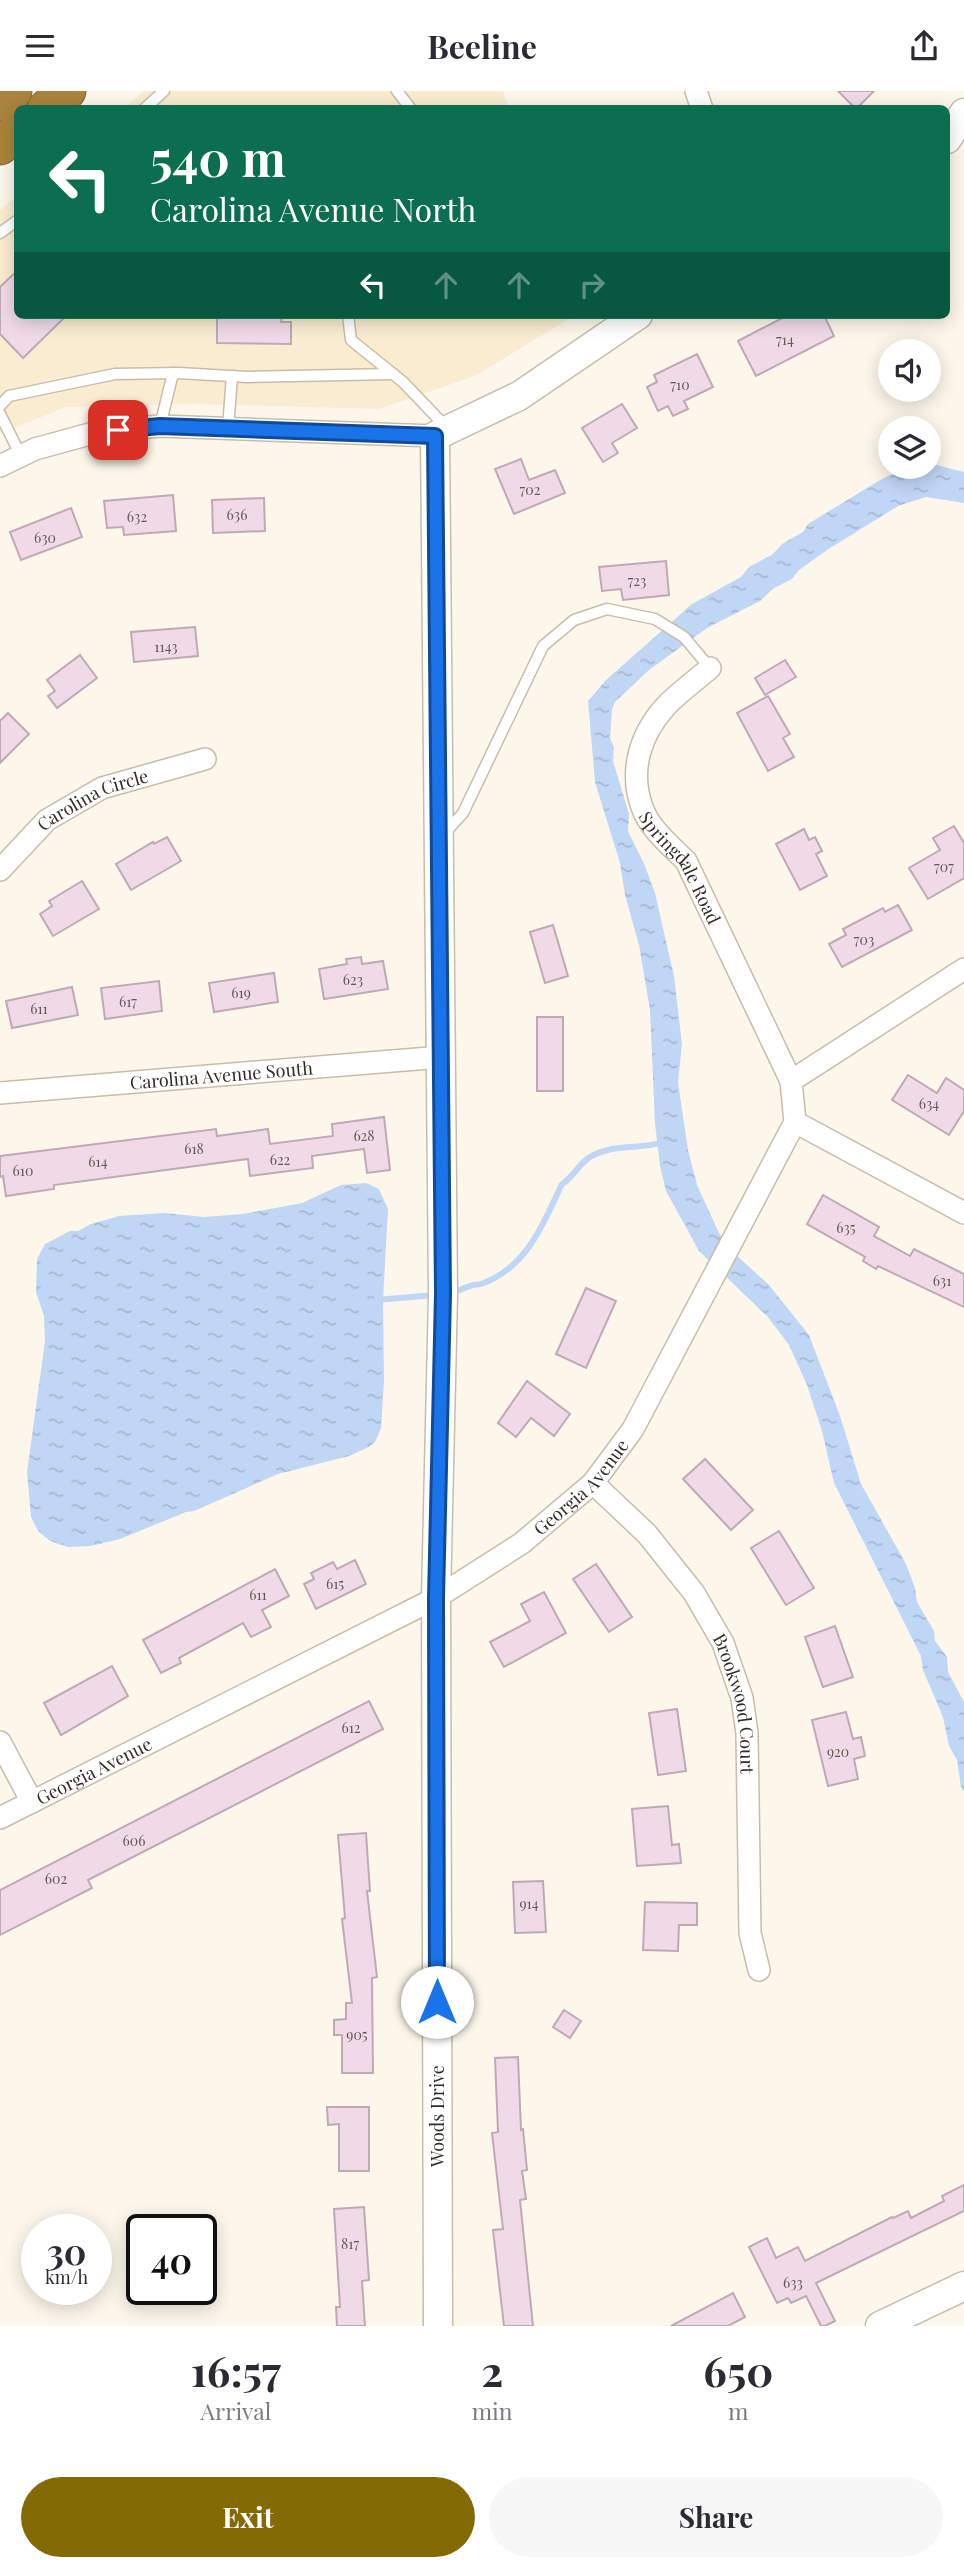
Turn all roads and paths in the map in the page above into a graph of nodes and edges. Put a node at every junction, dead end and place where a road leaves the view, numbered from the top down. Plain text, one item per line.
1 (13, 91) edge
2 (67, 91) edge
3 (164, 91) edge
4 (397, 91) edge
5 (0, 102) edge
6 (51, 105) edge
7 (148, 105) edge
8 (408, 105) edge
9 (964, 113) edge
10 (14, 134) edge
11 (950, 134) edge
12 (0, 146) edge
13 (348, 319) edge
14 (632, 319) edge
15 (173, 373) junction
16 (393, 374) junction
17 (232, 376) junction
18 (0, 404) edge
19 (0, 414) edge
20 (160, 426) junction
21 (228, 428) junction
22 (442, 433) junction
23 (21, 456) junction
24 (0, 466) edge
25 (702, 660) joint
26 (205, 759) dead end
27 (440, 838) junction
28 (0, 870) edge
29 (964, 968) edge
30 (442, 1057) junction
31 (791, 1081) junction
32 (0, 1093) edge
33 (795, 1122) junction
34 (964, 1213) edge
35 (593, 1483) junction
36 (436, 1598) junction
37 (0, 1742) edge
38 (32, 1802) junction
39 (0, 1818) edge
40 (759, 1970) dead end
41 (964, 2286) edge
42 (438, 2326) edge
43 (880, 2326) edge

1 - 5 highway
2 - 6 highway
3 - 7 lane
4 - 8 lane
9 - 11 street
10 - 12 highway
13 - 16 lane
14 - 22 street
15 - 17 lane
15 - 18 lane
15 - 20 lane
16 - 17 lane
16 - 22 lane
17 - 21 lane
19 - 23 lane
20 - 21 street
20 - 23 street
21 - 22 street
22 - 27 street, Woods Drive
23 - 24 street
25 - 27 lane
25 - 31 street, Springdale Road
26 - 28 street, Carolina Circle
27 - 30 street, Woods Drive
29 - 31 street
30 - 32 street, Carolina Avenue South
30 - 36 street, Woods Drive
31 - 33 street
33 - 34 street
33 - 35 street, Georgia Avenue
35 - 36 street, Georgia Avenue
35 - 40 street, Brookwood Court
36 - 38 street, Georgia Avenue
36 - 42 street, Woods Drive
37 - 38 street
38 - 39 street, Georgia Avenue
41 - 43 street

